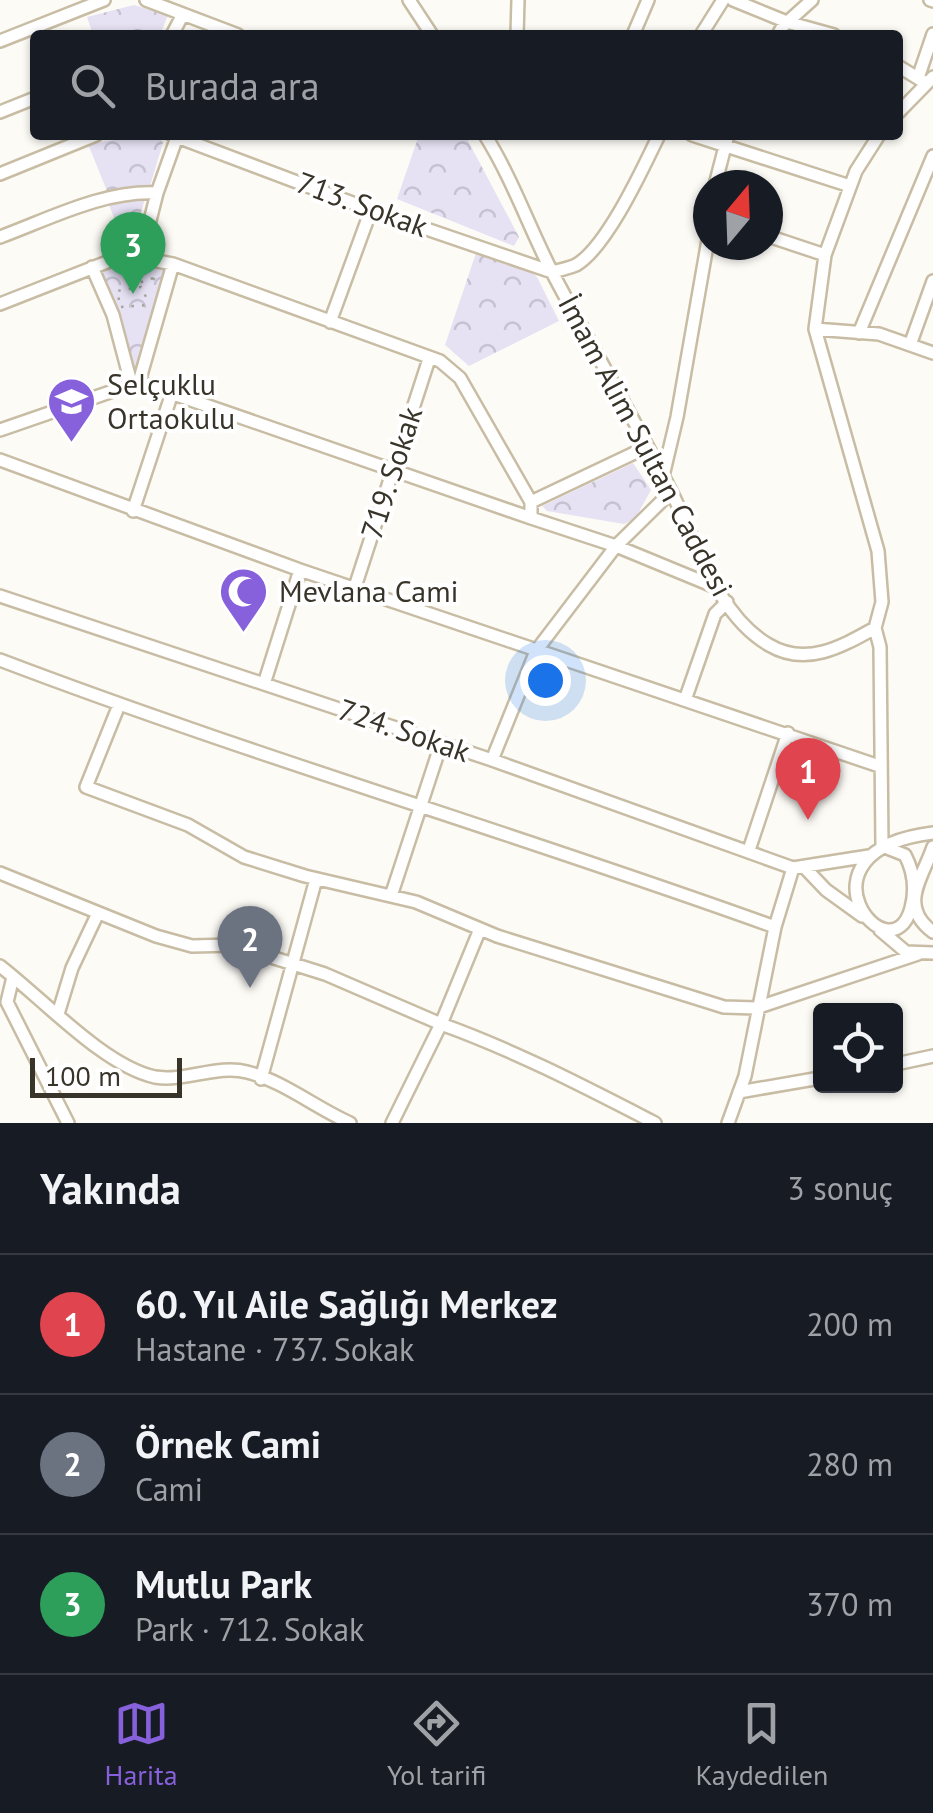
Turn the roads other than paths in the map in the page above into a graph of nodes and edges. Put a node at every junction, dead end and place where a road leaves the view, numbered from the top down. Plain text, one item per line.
1 (104, 0) edge
2 (146, 0) edge
3 (409, 0) edge
4 (518, 0) edge
5 (648, 0) edge
6 (723, 0) edge
7 (733, 0) edge
8 (812, 0) edge
9 (182, 16) junction
10 (787, 22) junction
11 (175, 30) edge
12 (223, 30) edge
13 (429, 30) edge
14 (516, 30) edge
15 (635, 30) edge
16 (704, 30) edge
17 (781, 30) edge
18 (816, 30) edge
19 (933, 34) edge
20 (0, 40) edge
21 (903, 68) edge
22 (926, 80) edge
23 (30, 100) edge
24 (903, 107) edge
25 (0, 112) edge
26 (84, 140) edge
27 (174, 140) edge
28 (186, 140) edge
29 (491, 140) edge
30 (657, 140) edge
31 (726, 140) edge
32 (876, 140) edge
33 (933, 156) edge
34 (719, 170) edge
35 (0, 174) edge
36 (850, 186) junction
37 (157, 193) junction
38 (371, 210) junction
39 (0, 238) edge
40 (783, 241) edge
41 (825, 255) junction
42 (141, 256) junction
43 (705, 260) edge
44 (173, 264) junction
45 (92, 267) junction
46 (552, 272) junction
47 (933, 281) edge
48 (0, 304) edge
49 (330, 322) junction
50 (815, 329) junction
51 (858, 332) junction
52 (910, 345) junction
53 (933, 352) edge
54 (429, 359) junction
55 (135, 383) junction
56 (172, 393) junction
57 (0, 430) edge
58 (647, 447) junction
59 (0, 460) edge
60 (392, 472) junction
61 (663, 476) junction
62 (672, 492) junction
63 (530, 502) junction
64 (133, 511) junction
65 (530, 518) junction
66 (616, 546) junction
67 (300, 570) junction
68 (355, 587) junction
69 (718, 588) junction
70 (0, 596) edge
71 (728, 602) junction
72 (874, 628) junction
73 (536, 651) junction
74 (0, 660) edge
75 (264, 684) junction
76 (685, 700) junction
77 (119, 705) junction
78 (788, 734) junction
79 (442, 744) junction
80 (492, 760) junction
81 (880, 766) junction
82 (420, 805) junction
83 (933, 833) edge
84 (882, 846) junction
85 (933, 847) edge
86 (749, 850) junction
87 (868, 856) junction
88 (799, 868) junction
89 (0, 873) edge
90 (316, 879) junction
91 (391, 896) junction
92 (913, 896) junction
93 (98, 914) junction
94 (862, 916) junction
95 (775, 927) junction
96 (480, 928) junction
97 (880, 930) junction
98 (933, 932) edge
99 (933, 953) edge
100 (918, 954) junction
101 (292, 963) junction
102 (0, 966) edge
103 (13, 977) junction
104 (756, 1008) junction
105 (58, 1014) junction
106 (441, 1024) junction
107 (933, 1056) edge
108 (903, 1062) edge
109 (261, 1079) junction
110 (813, 1079) edge
111 (740, 1092) junction
112 (629, 1117) edge
113 (68, 1123) edge
114 (350, 1123) edge
115 (392, 1123) edge
116 (656, 1123) edge
117 (728, 1123) edge

1 - 20 street
2 - 9 street
3 - 13 street
4 - 14 street
5 - 15 street
6 - 16 street
7 - 10 street
8 - 10 street
9 - 11 street
9 - 12 street
10 - 17 street
10 - 18 street
19 - 22 street
21 - 22 street
22 - 24 street
23 - 25 street
26 - 35 street
27 - 37 street
28 - 38 street, 713. Sokak
29 - 46 street, İmam Alim Sultan Caddesi
30 - 46 street
31 - 34 street
31 - 36 street
32 - 36 street
33 - 51 street
36 - 41 street
37 - 39 street
37 - 42 street
38 - 46 street, 713. Sokak
38 - 49 street
40 - 41 street
41 - 50 street
42 - 44 street
42 - 45 street
43 - 61 street
44 - 49 street
44 - 55 street
45 - 48 street
45 - 55 street
46 - 58 street, İmam Alim Sultan Caddesi
47 - 52 street
49 - 54 street
50 - 51 street
50 - 72 street
51 - 52 street
52 - 53 street
54 - 60 street, 719. Sokak
54 - 63 street
55 - 56 street
55 - 57 street
56 - 60 street
56 - 64 street
58 - 61 street, İmam Alim Sultan Caddesi
58 - 63 street
59 - 64 street
60 - 65 street
60 - 68 street, 719. Sokak
61 - 62 street, İmam Alim Sultan Caddesi
62 - 66 street
62 - 69 street, İmam Alim Sultan Caddesi
63 - 65 street
64 - 67 street
65 - 66 street
66 - 69 street
66 - 73 street
67 - 68 street
67 - 75 street
68 - 73 street
69 - 71 street, İmam Alim Sultan Caddesi
70 - 75 street, 724. Sokak
71 - 72 street, İmam Alim Sultan Caddesi
71 - 76 street
72 - 81 street
73 - 76 street
73 - 80 street
74 - 77 street
75 - 79 street, 724. Sokak
76 - 78 street
77 - 82 street
77 - 90 street
78 - 81 street
78 - 86 street
79 - 80 street, 724. Sokak
79 - 82 street
80 - 86 street, 724. Sokak
81 - 84 street
82 - 91 street
82 - 95 street
83 - 84 street
84 - 87 street
84 - 92 street
85 - 92 street
86 - 88 street, 724. Sokak
87 - 88 street
87 - 94 street
88 - 94 street
88 - 95 street
89 - 93 street
90 - 91 street
90 - 101 street
91 - 96 street
92 - 97 street
92 - 98 street
93 - 101 street
93 - 105 street
94 - 97 street
95 - 104 street
96 - 104 street
96 - 106 street
97 - 100 street
99 - 100 street
100 - 104 street
101 - 106 street
101 - 109 street
102 - 103 street
103 - 105 street
103 - 113 street
104 - 111 street
105 - 109 street
106 - 112 street
106 - 115 street
107 - 108 street
109 - 114 street
110 - 111 street
111 - 117 street
112 - 116 street

